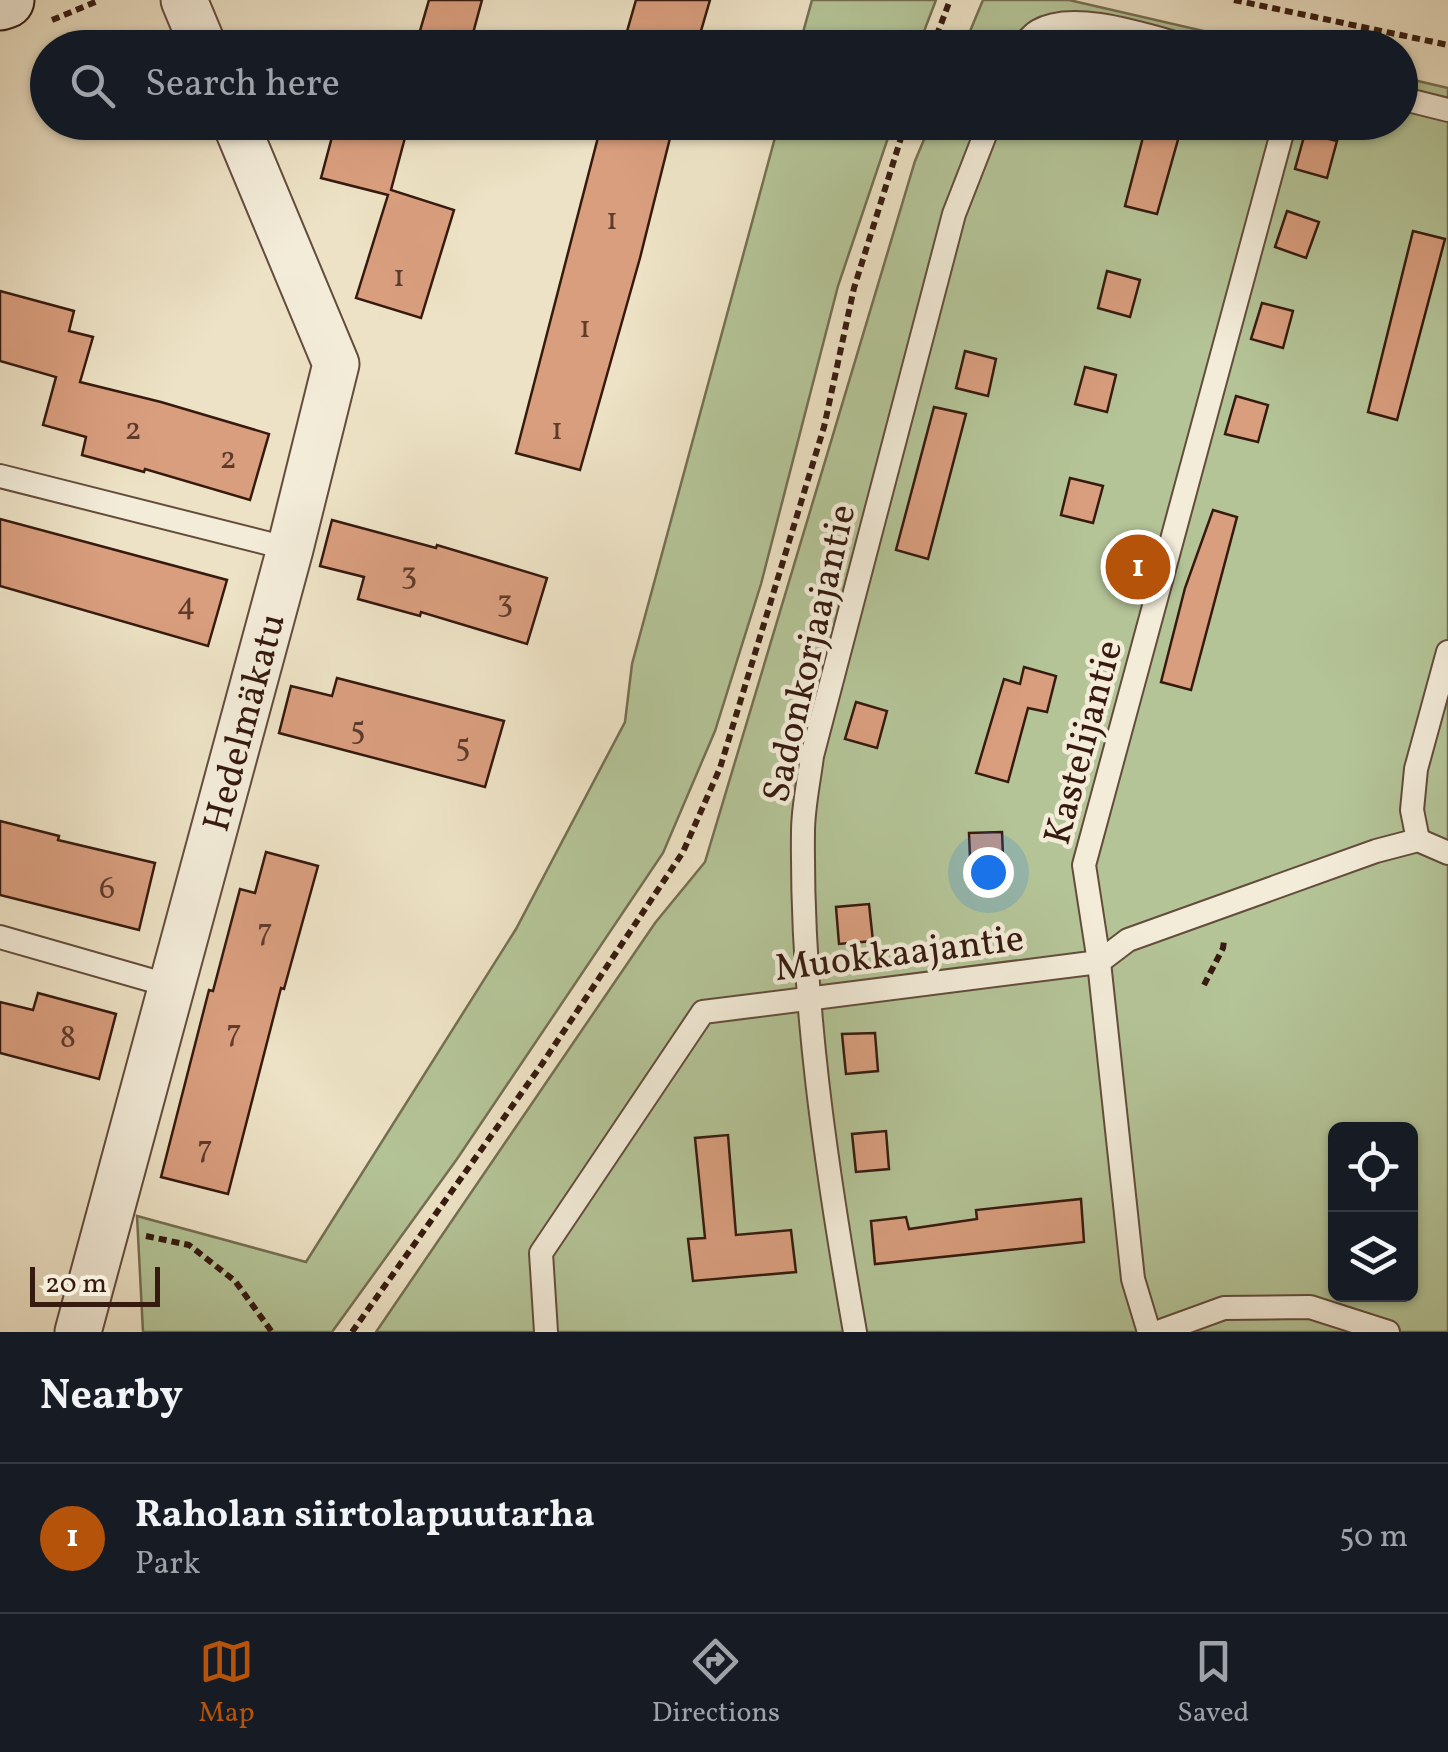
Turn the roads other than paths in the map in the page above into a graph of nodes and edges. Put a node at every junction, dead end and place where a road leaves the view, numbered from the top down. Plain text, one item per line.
1 (184, 0) edge
2 (196, 30) edge
3 (1040, 30) edge
4 (1118, 30) edge
5 (1418, 102) edge
6 (1448, 110) edge
7 (243, 140) edge
8 (983, 140) edge
9 (1280, 140) edge
10 (0, 476) edge
11 (290, 549) junction
12 (1448, 652) edge
13 (1418, 840) junction
14 (1448, 852) edge
15 (0, 937) edge
16 (1099, 962) junction
17 (170, 986) junction
18 (809, 1000) junction
19 (78, 1332) edge
20 (546, 1332) edge
21 (855, 1332) edge
22 (1149, 1332) edge
23 (1158, 1332) edge
24 (1388, 1332) edge

1 - 2 street
3 - 4 lane
5 - 6 lane
7 - 11 street, Hedelmäkatu
8 - 18 lane, Sadonkorjaajantie
9 - 16 lane, Kastelijantie
10 - 11 lane
11 - 17 street, Hedelmäkatu
12 - 13 lane
13 - 14 lane
13 - 16 lane, Muokkaajantie
15 - 17 lane
16 - 18 lane, Muokkaajantie
16 - 22 lane, Kastelijantie
17 - 19 street, Hedelmäkatu
18 - 20 lane, Muokkaajantie
18 - 21 lane, Sadonkorjaajantie
23 - 24 lane

